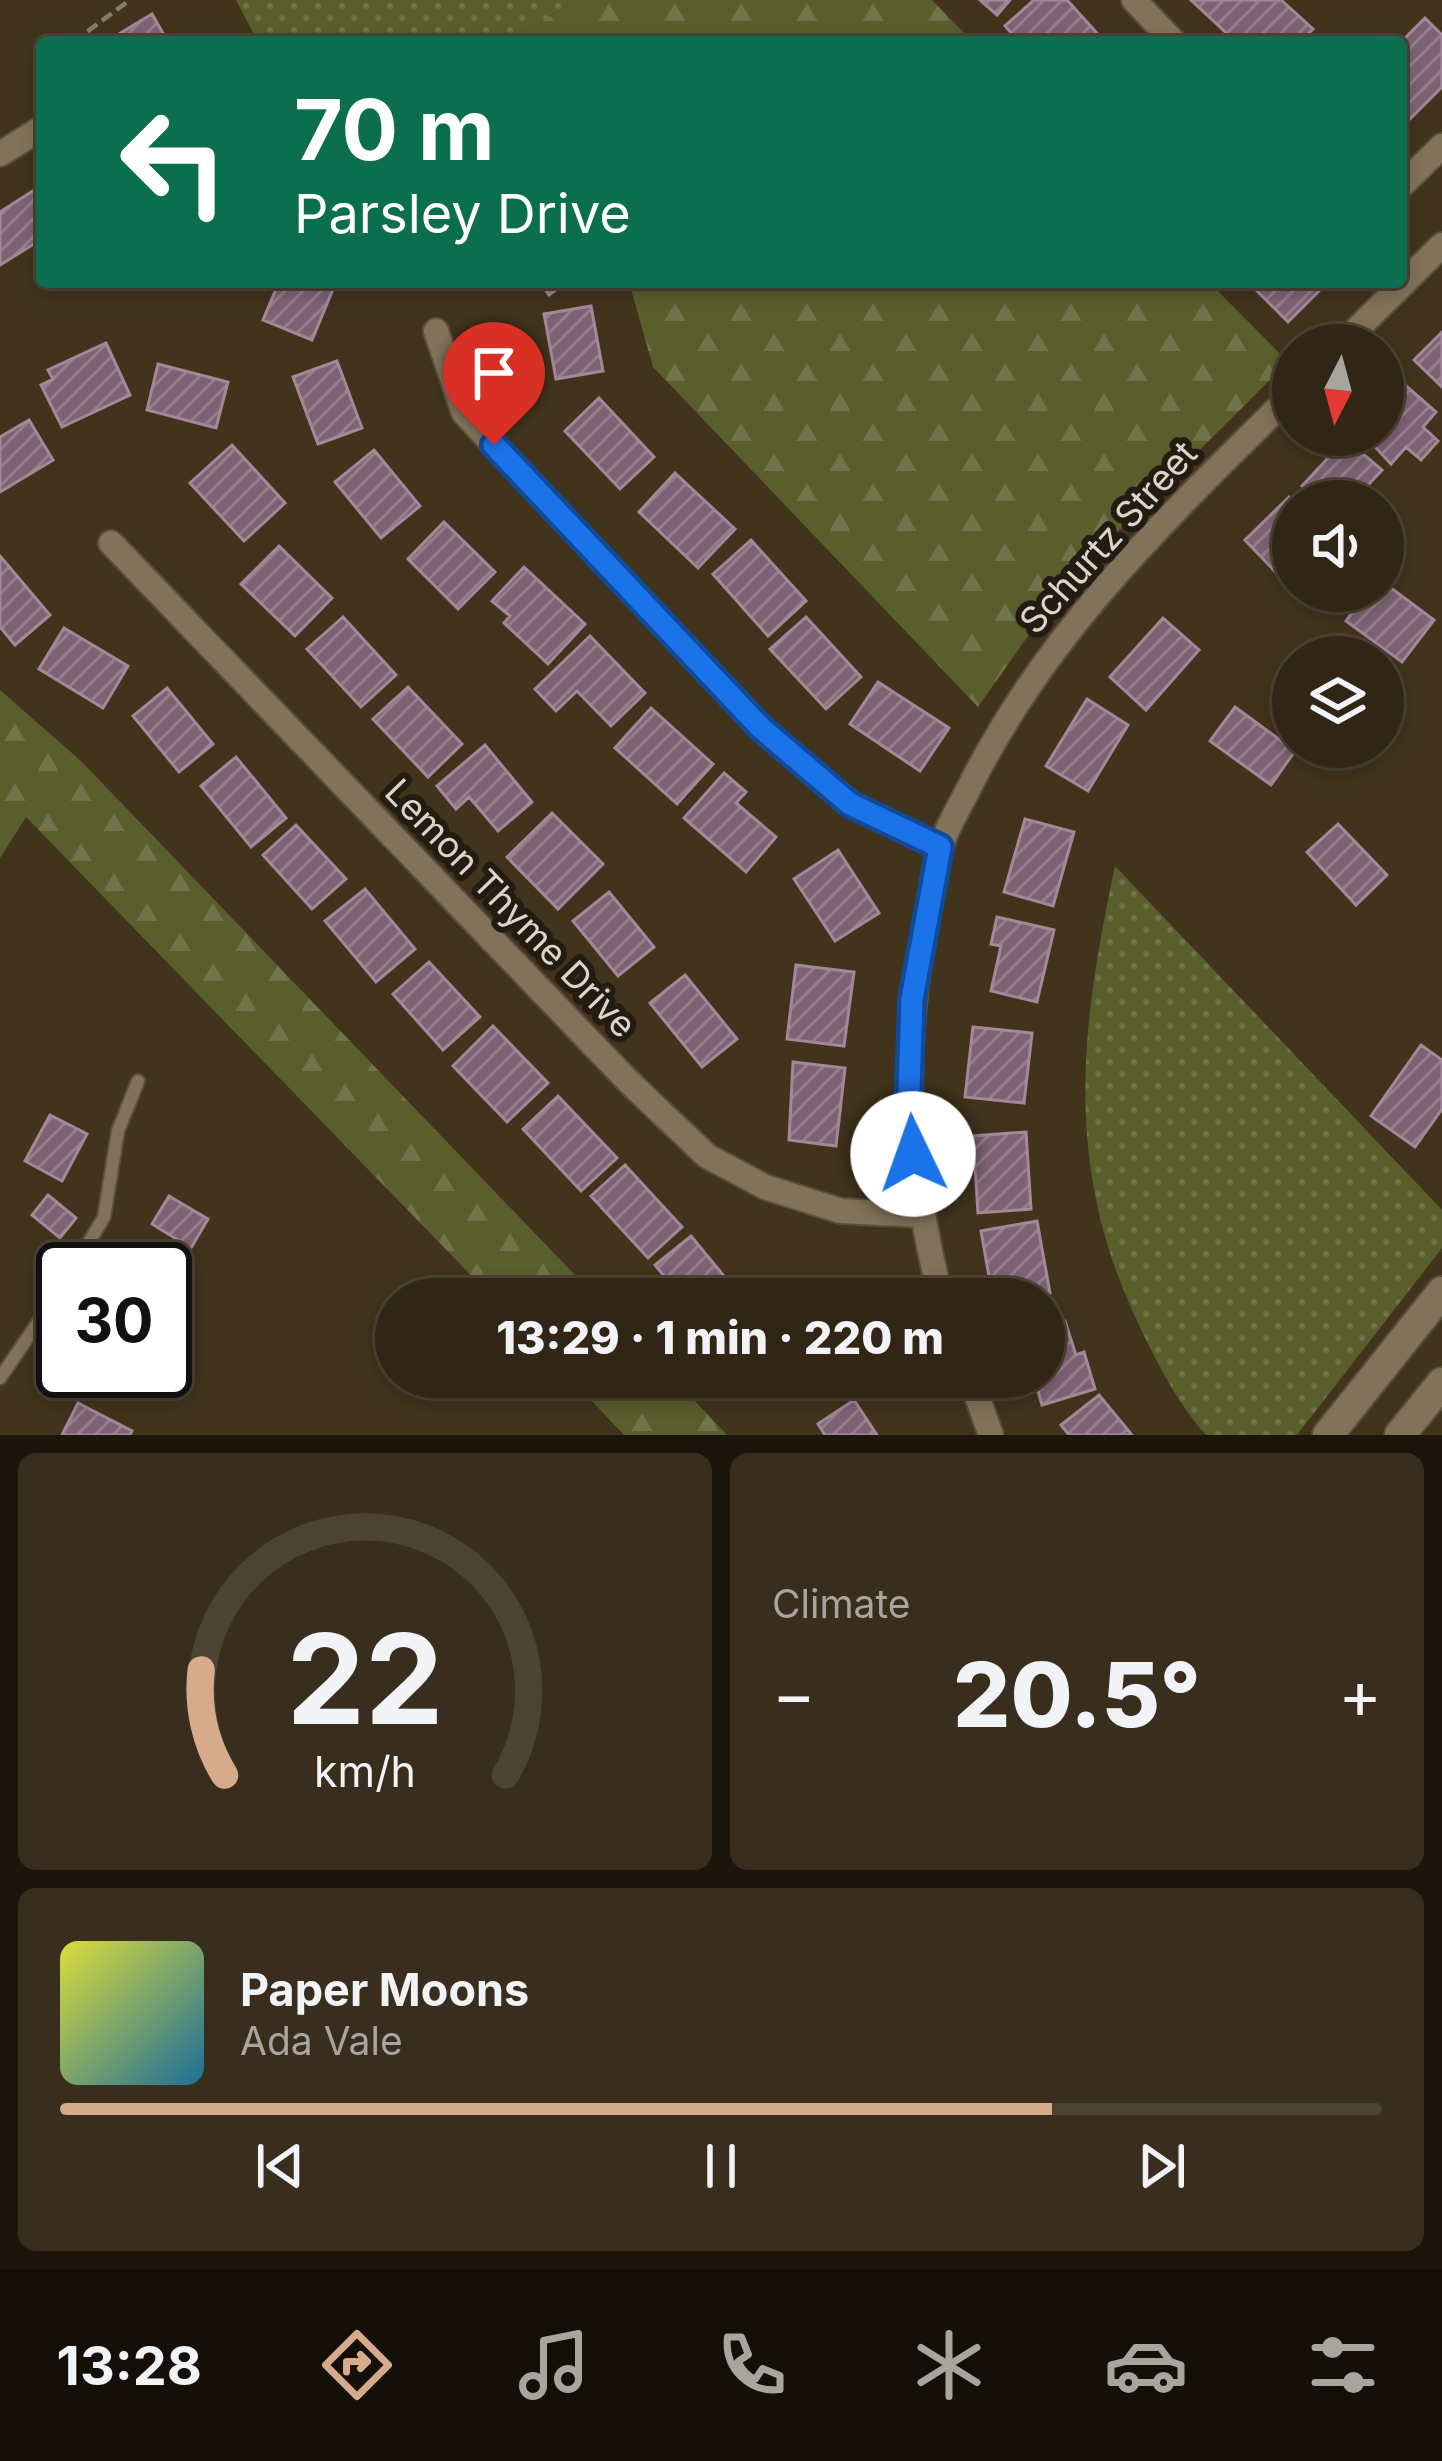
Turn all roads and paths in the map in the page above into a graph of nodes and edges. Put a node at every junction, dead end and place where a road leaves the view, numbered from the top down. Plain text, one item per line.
1 (130, 0) edge
2 (1135, 0) edge
3 (81, 36) edge
4 (1168, 36) edge
5 (36, 132) edge
6 (1442, 146) edge
7 (0, 154) edge
8 (1407, 179) edge
9 (1442, 245) edge
10 (1407, 280) edge
11 (1399, 288) edge
12 (1362, 324) edge
13 (436, 331) dead end
14 (1272, 414) edge
15 (112, 543) dead end
16 (940, 847) junction
17 (138, 1081) dead end
18 (920, 1215) junction
19 (89, 1242) edge
20 (936, 1278) edge
21 (1442, 1292) edge
22 (36, 1325) edge
23 (0, 1378) edge
24 (1442, 1383) edge
25 (978, 1398) edge
26 (991, 1435) edge
27 (1328, 1435) edge
28 (1400, 1435) edge

1 - 3 path
2 - 4 street
5 - 7 street
6 - 8 street
9 - 10 street
11 - 12 street
13 - 16 street
14 - 16 street, Schurtz Street
15 - 18 street, Lemon Thyme Drive
16 - 18 street, Schurtz Street
17 - 19 lane
18 - 20 street, Schurtz Street
21 - 27 main road
22 - 23 lane
24 - 28 main road
25 - 26 street

